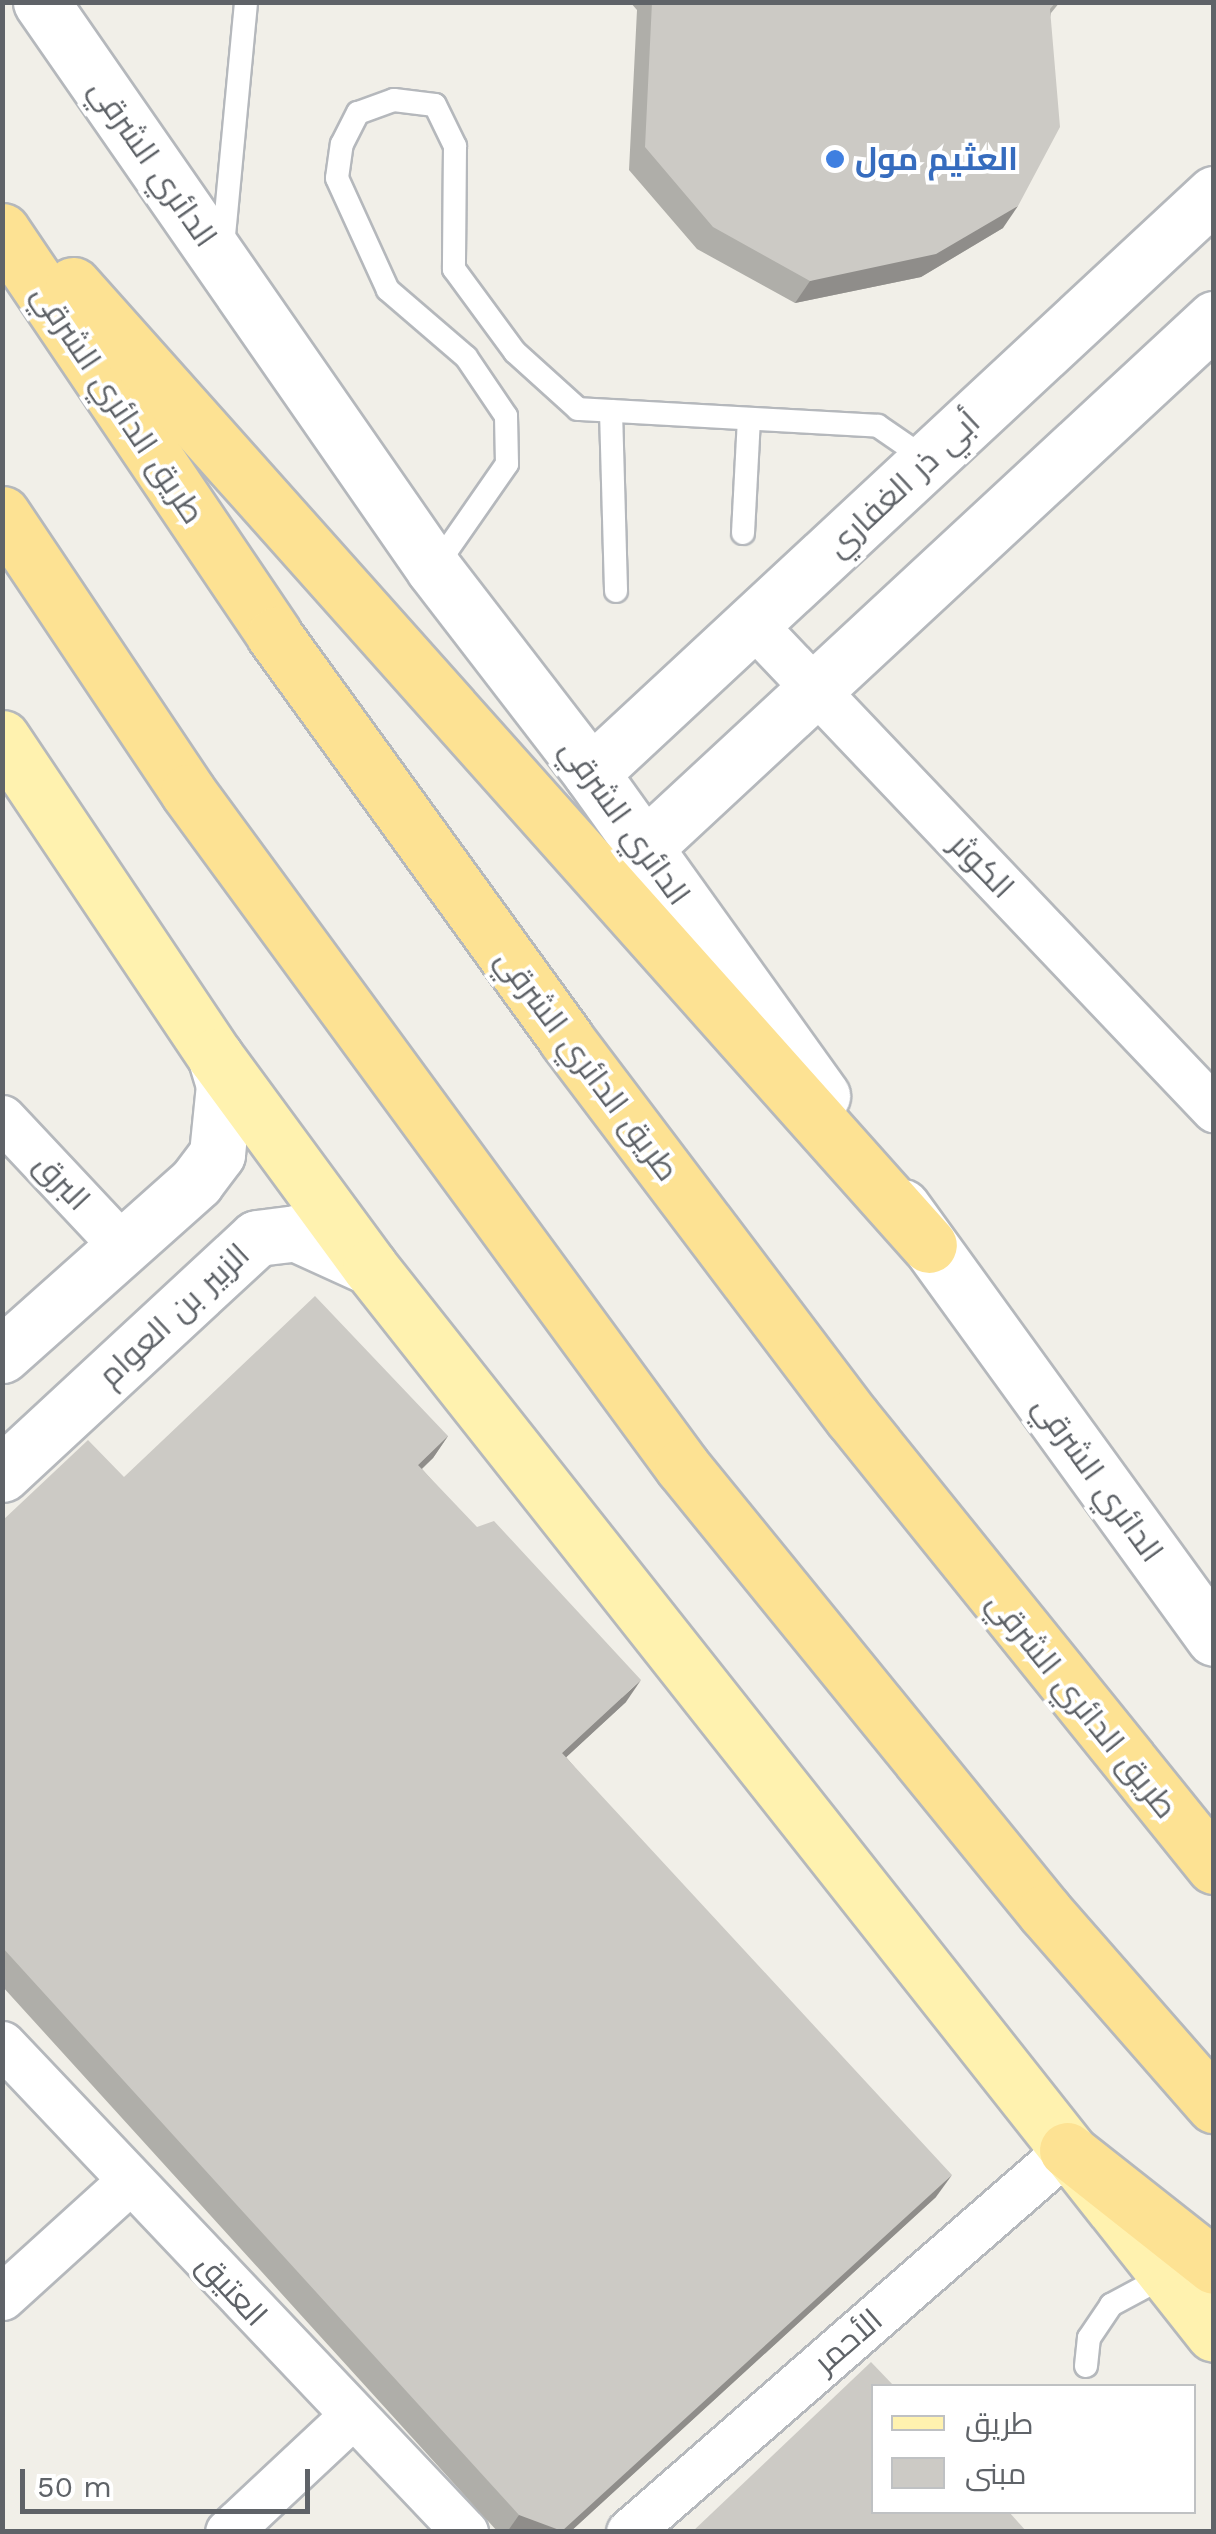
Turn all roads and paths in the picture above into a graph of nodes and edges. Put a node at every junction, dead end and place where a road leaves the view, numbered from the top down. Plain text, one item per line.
1 (41, 2) edge
2 (246, 2) edge
3 (1214, 194) edge
4 (2, 206) edge
5 (2, 231) edge
6 (222, 260) junction
7 (1214, 319) edge
8 (612, 410) junction
9 (748, 418) junction
10 (929, 460) junction
11 (2, 514) edge
12 (742, 533) dead end
13 (434, 569) junction
14 (616, 590) dead end
15 (752, 623) junction
16 (815, 690) junction
17 (2, 738) edge
18 (591, 773) junction
19 (644, 848) junction
20 (215, 1056) junction
21 (1206, 1085) edge
22 (2, 1118) edge
23 (929, 1245) junction
24 (122, 1246) junction
25 (370, 1267) junction
26 (2, 1355) edge
27 (2, 1474) edge
28 (1214, 1638) edge
29 (1214, 1866) edge
30 (2, 2044) edge
31 (1214, 2106) edge
32 (1067, 2150) junction
33 (129, 2182) junction
34 (1190, 2271) edge
35 (2, 2297) edge
36 (1214, 2334) edge
37 (1086, 2366) dead end
38 (352, 2416) junction
39 (228, 2532) edge
40 (465, 2532) edge
41 (628, 2532) edge

1 - 6 street, الدائري الشرقي
2 - 6 lane
3 - 10 street, أبي ذر الغفاري
4 - 23 highway
5 - 29 highway, طريق الدائري الشرقي
6 - 13 street, الدائري الشرقي
7 - 16 street
8 - 9 lane
8 - 13 lane
8 - 14 lane
9 - 10 lane
9 - 12 lane
10 - 15 street, أبي ذر الغفاري
11 - 31 highway
13 - 18 street, الدائري الشرقي
15 - 16 street, الكوثر
15 - 18 street, أبي ذر الغفاري
16 - 19 street
16 - 21 street, الكوثر
17 - 20 main road
18 - 19 street, الدائري الشرقي
19 - 23 street, الدائري الشرقي
20 - 24 street
20 - 25 main road
22 - 24 street, البرق
23 - 28 street, الدائري الشرقي
24 - 26 street
25 - 27 street, الزبير بن العوام
25 - 32 main road
30 - 33 street, العتيق
32 - 34 highway
32 - 41 street, الأحمر
33 - 35 street
33 - 38 street, العتيق
34 - 36 main road
34 - 37 lane
38 - 39 street
38 - 40 street, العتيق

